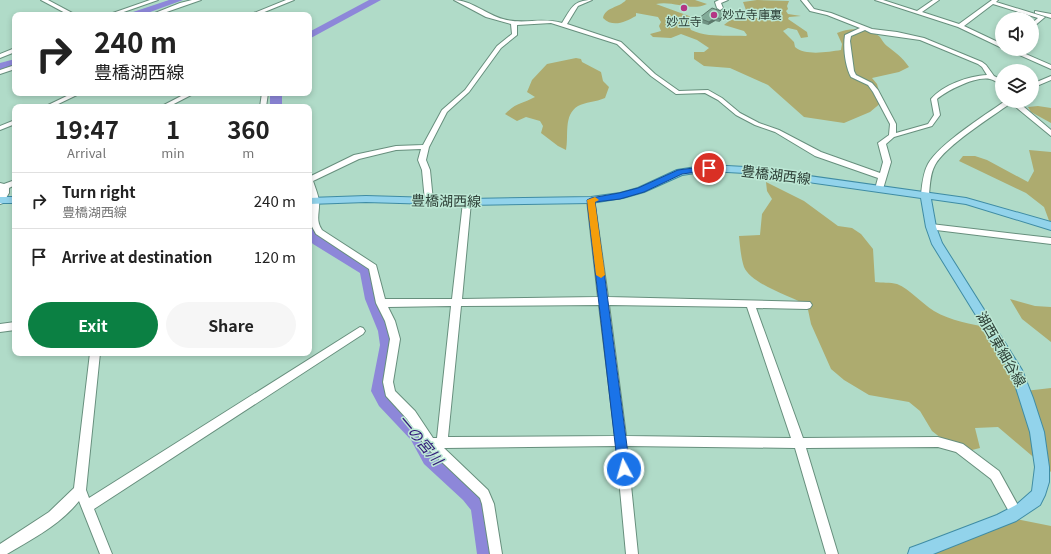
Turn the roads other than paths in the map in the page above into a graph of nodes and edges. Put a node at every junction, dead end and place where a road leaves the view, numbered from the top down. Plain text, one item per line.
1 (44, 0) edge
2 (155, 0) edge
3 (198, 0) edge
4 (292, 0) edge
5 (457, 0) edge
6 (589, 0) edge
7 (725, 0) edge
8 (804, 0) edge
9 (879, 0) edge
10 (936, 0) edge
11 (1002, 0) edge
12 (993, 1) edge
13 (720, 8) dead end
14 (67, 12) edge
15 (119, 12) edge
16 (161, 12) edge
17 (260, 12) edge
18 (1027, 12) edge
19 (917, 13) junction
20 (1051, 16) edge
21 (514, 24) junction
22 (564, 24) junction
23 (960, 26) junction
24 (863, 29) junction
25 (995, 43) edge
26 (12, 51) edge
27 (0, 56) edge
28 (1025, 56) edge
29 (1051, 67) edge
30 (12, 68) edge
31 (0, 72) edge
32 (991, 77) junction
33 (1051, 78) edge
34 (995, 79) edge
35 (1039, 83) edge
36 (71, 96) edge
37 (186, 96) edge
38 (54, 104) edge
39 (169, 104) edge
40 (1000, 108) edge
41 (1021, 108) edge
42 (12, 123) edge
43 (0, 128) edge
44 (1051, 134) edge
45 (892, 136) junction
46 (425, 147) junction
47 (883, 177) junction
48 (312, 179) edge
49 (12, 183) edge
50 (2, 186) edge
51 (879, 189) junction
52 (925, 195) junction
53 (0, 200) edge
54 (12, 200) edge
55 (591, 200) junction
56 (313, 201) edge
57 (429, 201) junction
58 (467, 202) junction
59 (1051, 226) edge
60 (931, 227) junction
61 (1051, 241) edge
62 (604, 301) junction
63 (458, 302) junction
64 (381, 303) junction
65 (750, 304) junction
66 (807, 305) dead end
67 (12, 326) edge
68 (0, 328) edge
69 (360, 331) dead end
70 (95, 356) edge
71 (621, 440) junction
72 (436, 442) junction
73 (798, 443) junction
74 (80, 490) junction
75 (87, 506) junction
76 (1016, 513) junction
77 (0, 551) edge
78 (919, 553) edge
79 (106, 554) edge
80 (496, 554) edge
81 (632, 554) edge
82 (832, 554) edge

1 - 14 street
2 - 15 street
3 - 16 street
4 - 17 street
5 - 21 street
6 - 22 street
7 - 13 street
8 - 24 street
9 - 19 street
10 - 19 street
11 - 20 street
12 - 18 street
12 - 23 street
19 - 23 street
21 - 22 street
21 - 46 street
22 - 47 street
23 - 25 street
24 - 32 street
24 - 45 street
26 - 27 street
28 - 29 street
30 - 31 street
32 - 34 street
32 - 45 street
33 - 35 street
36 - 38 street
37 - 39 street
40 - 52 street
41 - 44 street
42 - 43 street
45 - 47 street
46 - 48 street
46 - 57 street
47 - 51 street
49 - 50 street
50 - 53 street
51 - 52 main road, 豊橋湖西線
51 - 55 main road, 豊橋湖西線
52 - 59 main road, 豊橋湖西線
52 - 60 main road, 湖西東細谷線
53 - 54 main road
55 - 58 main road, 豊橋湖西線
55 - 62 street
56 - 57 main road, 豊橋湖西線
56 - 64 street
57 - 58 main road, 豊橋湖西線
58 - 63 street
60 - 61 street
60 - 76 main road, 湖西東細谷線
62 - 63 street
62 - 65 street
62 - 71 street
63 - 64 street
63 - 72 street
64 - 72 street
65 - 66 street
65 - 73 street
67 - 68 street
69 - 75 street
70 - 74 street
71 - 72 street
71 - 73 street
71 - 81 street
72 - 80 street
73 - 76 street
73 - 82 street
74 - 75 street
74 - 77 street
75 - 79 street
76 - 78 main road, 湖西東細谷線

